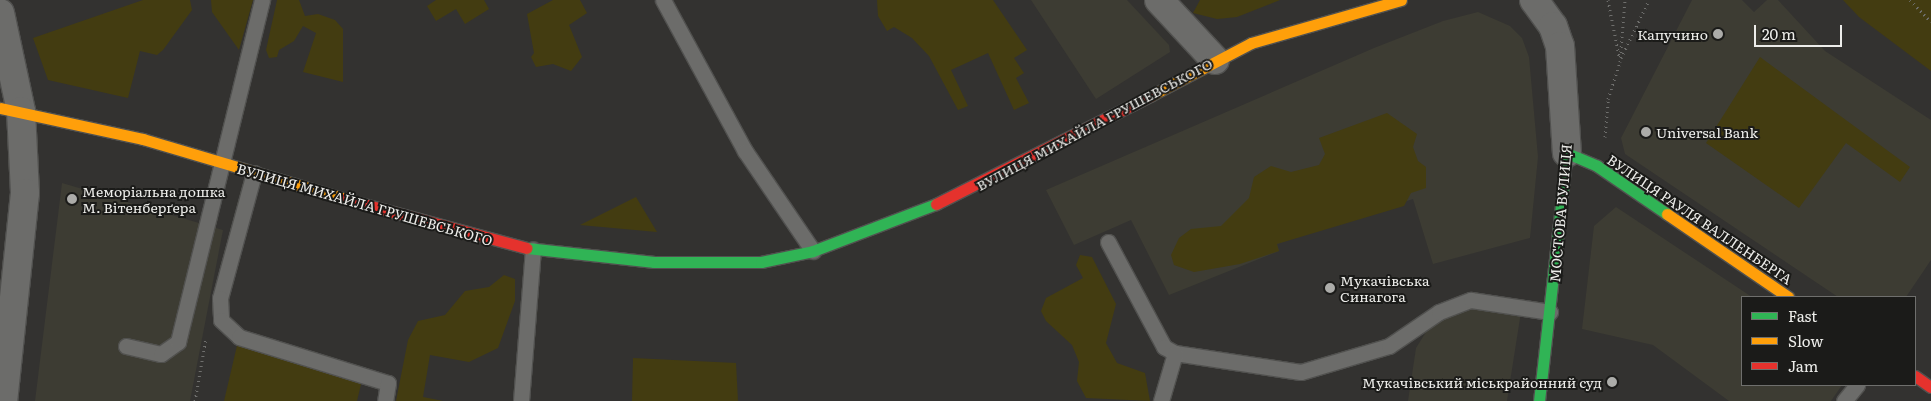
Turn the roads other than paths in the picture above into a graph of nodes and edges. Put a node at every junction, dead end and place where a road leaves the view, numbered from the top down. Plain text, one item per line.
1 (262, 0) edge
2 (663, 0) edge
3 (1159, 0) edge
4 (1401, 0) edge
5 (1534, 0) edge
6 (0, 13) edge
7 (1215, 60) junction
8 (10, 110) edge
9 (1567, 154) junction
10 (220, 162) junction
11 (254, 173) junction
12 (1108, 242) dead end
13 (533, 249) junction
14 (813, 251) junction
15 (1787, 296) edge
16 (1550, 312) junction
17 (126, 346) dead end
18 (1175, 353) junction
19 (1916, 377) edge
20 (1856, 386) edge
21 (1931, 387) edge
22 (3, 401) edge
23 (385, 401) edge
24 (521, 401) edge
25 (1161, 401) edge
26 (1539, 401) edge
27 (1844, 401) edge

1 - 10 lane
2 - 14 lane
3 - 7 street
4 - 7 street, ВУЛИЦЯ МИХАЙЛА ГРУШЕВСЬКОГО
5 - 9 street, МОСТОВА ВУЛИЦЯ
6 - 8 street
7 - 14 street, ВУЛИЦЯ МИХАЙЛА ГРУШЕВСЬКОГО
8 - 10 street, ВУЛИЦЯ МИХАЙЛА ГРУШЕВСЬКОГО
8 - 22 street
9 - 15 street, ВУЛИЦЯ РАУЛЯ ВАЛЛЕНБЕРГА
9 - 16 street, МОСТОВА ВУЛИЦЯ
10 - 11 street, ВУЛИЦЯ МИХАЙЛА ГРУШЕВСЬКОГО
10 - 17 lane
11 - 13 street, ВУЛИЦЯ МИХАЙЛА ГРУШЕВСЬКОГО
11 - 23 lane
12 - 18 lane
13 - 14 street, ВУЛИЦЯ МИХАЙЛА ГРУШЕВСЬКОГО
13 - 24 lane
16 - 18 lane
16 - 26 street, МОСТОВА ВУЛИЦЯ
18 - 25 lane
19 - 21 street
20 - 27 lane

